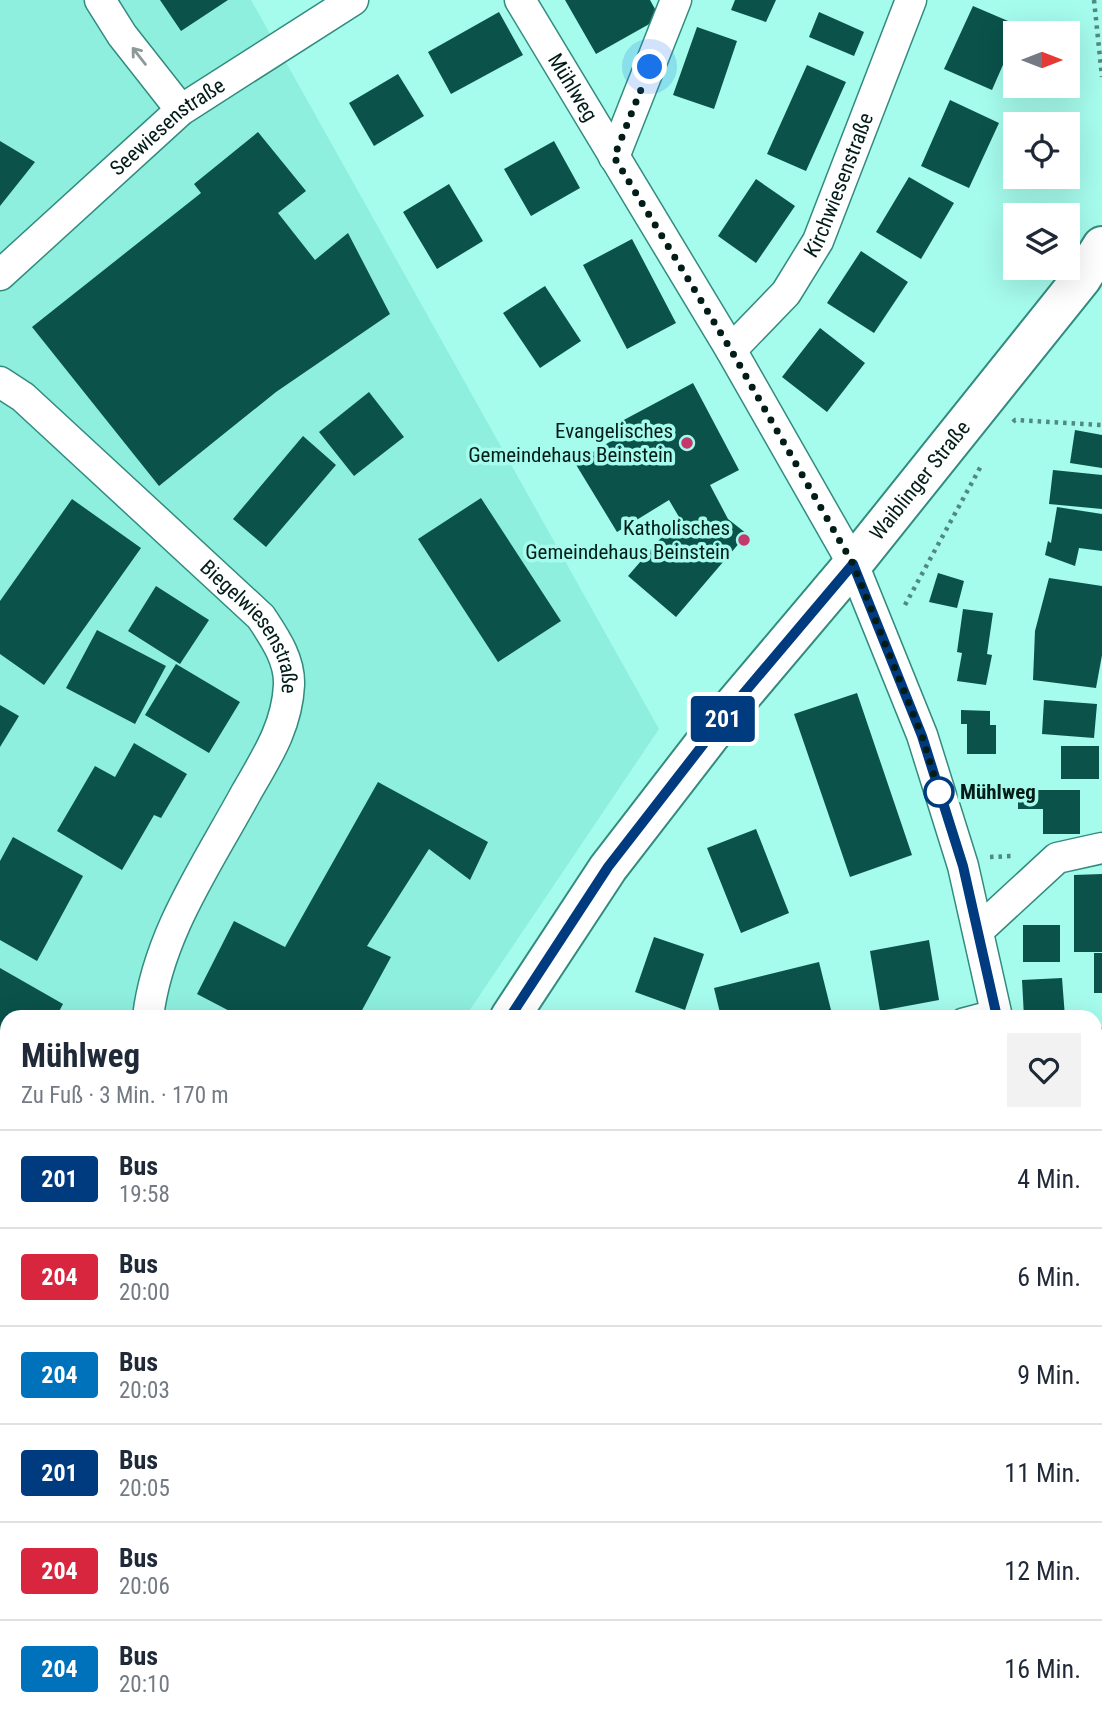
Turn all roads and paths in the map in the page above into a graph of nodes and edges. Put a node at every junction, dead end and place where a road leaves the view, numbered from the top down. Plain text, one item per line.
1 (100, 0) edge
2 (354, 0) edge
3 (520, 0) edge
4 (676, 0) edge
5 (911, 0) edge
6 (1094, 0) edge
7 (1102, 77) edge
8 (181, 110) junction
9 (614, 157) junction
10 (1102, 246) edge
11 (0, 275) edge
12 (731, 350) junction
13 (0, 382) edge
14 (1102, 425) edge
15 (1008, 429) dead end
16 (986, 459) dead end
17 (853, 564) junction
18 (907, 613) dead end
19 (1102, 848) edge
20 (984, 857) dead end
21 (1057, 858) junction
22 (980, 929) junction
23 (149, 1010) edge
24 (515, 1010) edge
25 (995, 1010) edge

8 -> 1 street
2 - 8 street, Seewiesenstraße
3 - 9 street, Mühlweg
4 - 9 street
5 - 12 street, Kirchwiesenstraße
6 - 7 path
8 - 11 street, Seewiesenstraße
9 - 12 street, Mühlweg
10 - 17 street, Waiblinger Straße
12 - 17 street, Mühlweg
13 - 23 street, Biegelwiesenstraße
14 - 15 path
16 - 18 path
17 - 22 street, Mühlweg
17 - 24 street, Waiblinger Straße
19 - 21 street
20 - 21 path
21 - 22 street
22 - 25 street, Mühlweg

